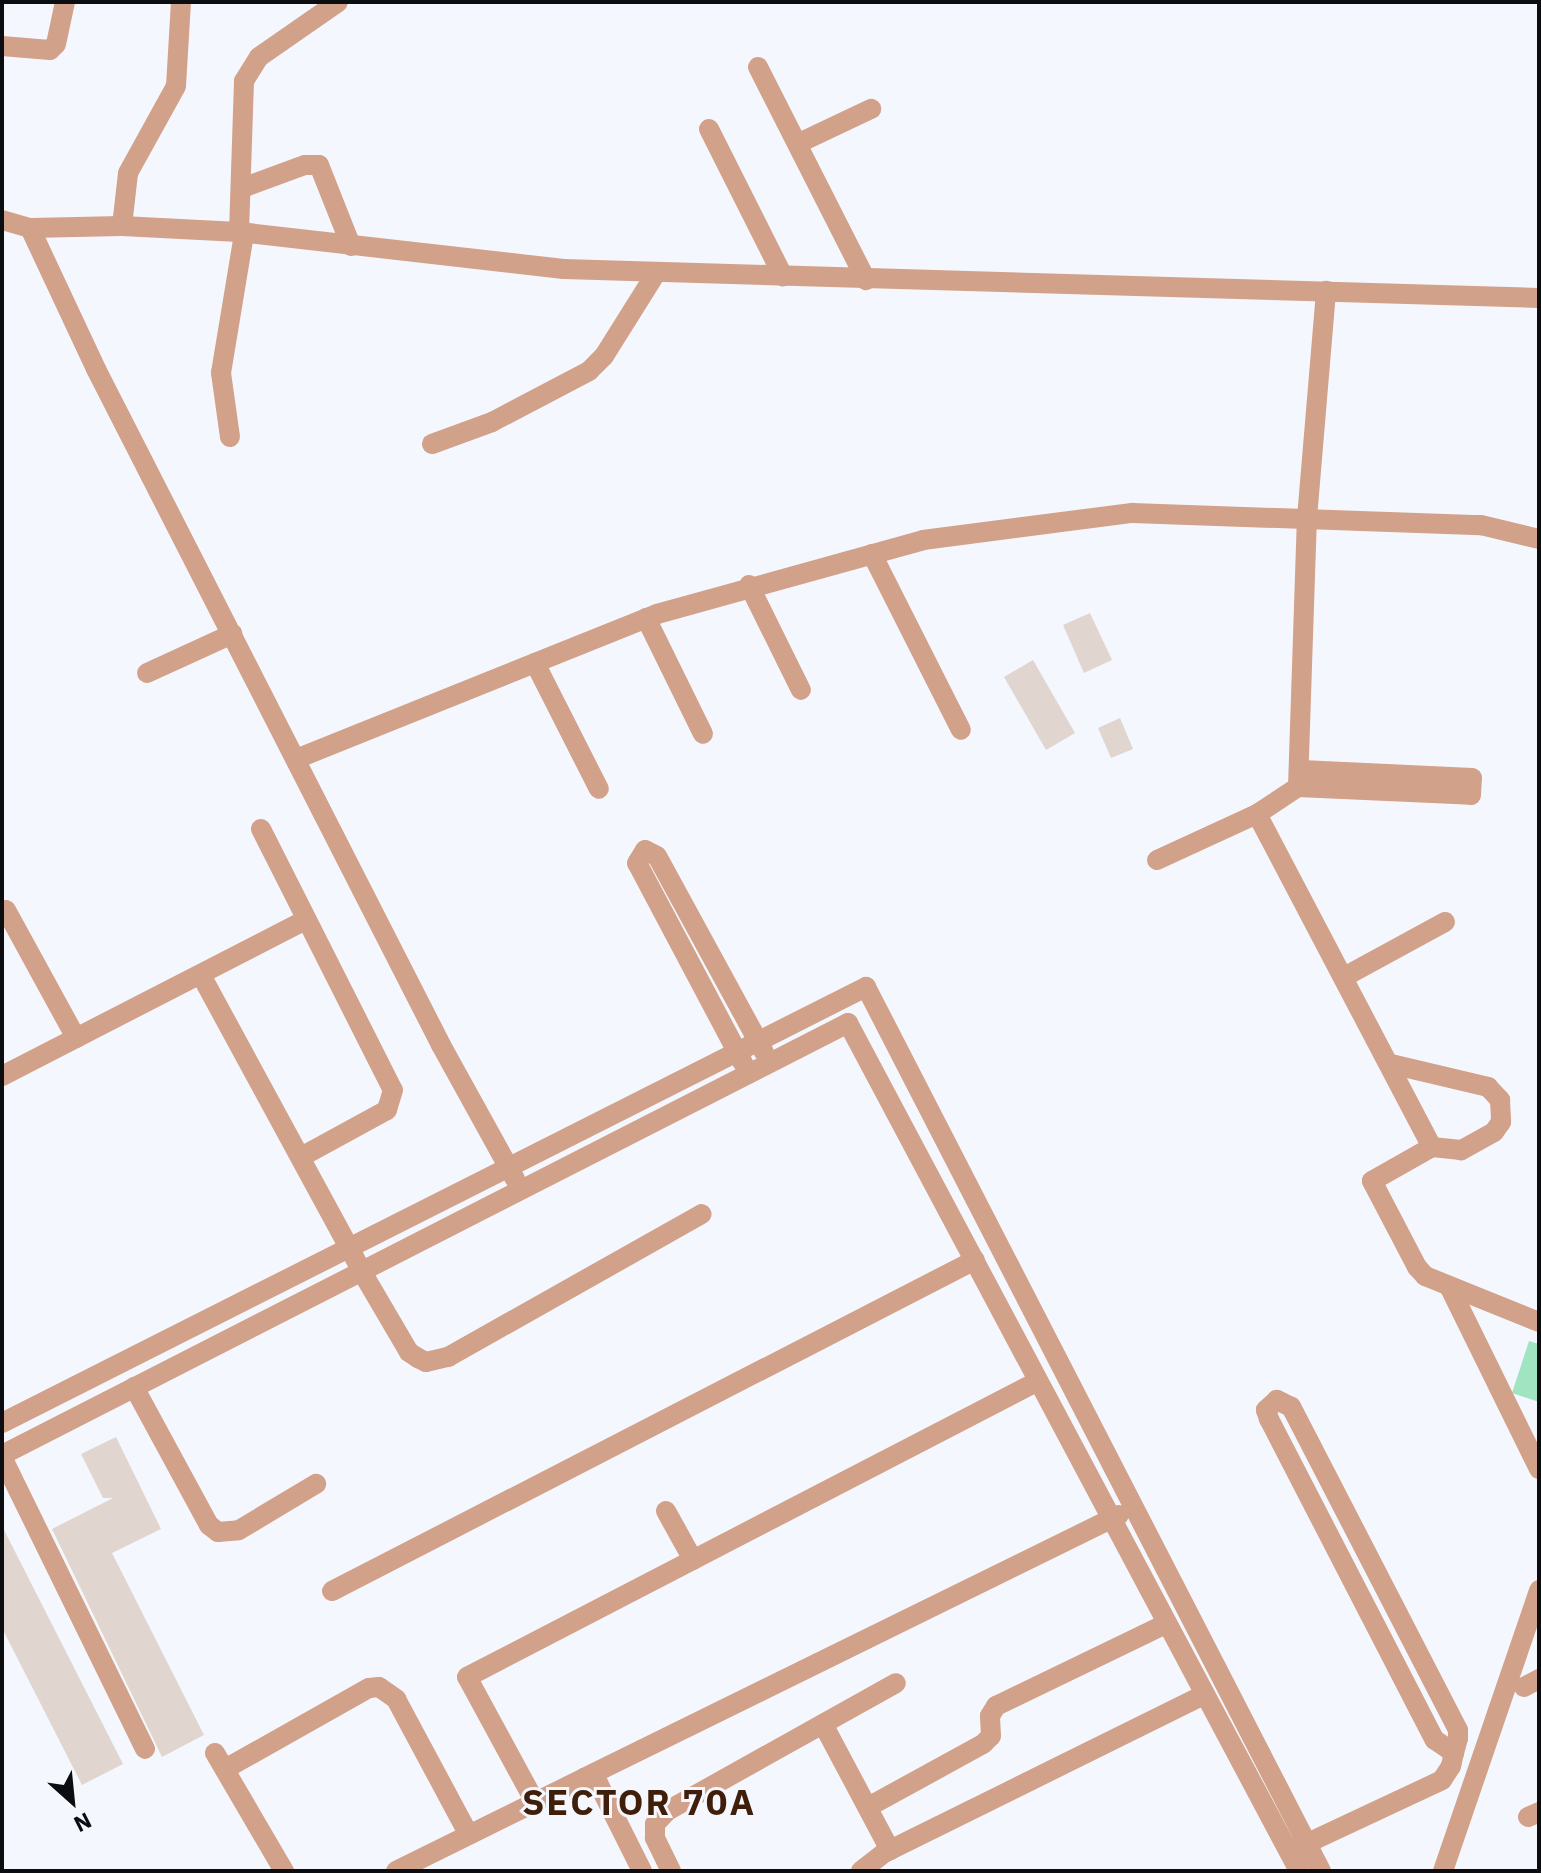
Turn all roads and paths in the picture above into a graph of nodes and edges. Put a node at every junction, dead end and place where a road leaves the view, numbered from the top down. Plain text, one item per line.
1 (65, 2) edge
2 (181, 2) edge
3 (338, 2) edge
4 (2, 46) edge
5 (758, 67) dead end
6 (871, 109) dead end
7 (709, 129) dead end
8 (799, 143) junction
9 (242, 188) junction
10 (2, 220) edge
11 (122, 226) junction
12 (30, 228) junction
13 (241, 233) junction
14 (351, 246) junction
15 (656, 273) junction
16 (783, 276) junction
17 (866, 280) junction
18 (1326, 291) junction
19 (1539, 298) edge
20 (230, 437) dead end
21 (432, 444) dead end
22 (1307, 518) junction
23 (1539, 539) edge
24 (872, 554) junction
25 (749, 585) junction
26 (646, 618) junction
27 (232, 634) junction
28 (535, 663) junction
29 (147, 673) dead end
30 (801, 690) dead end
31 (961, 730) dead end
32 (703, 734) dead end
33 (296, 759) junction
34 (1299, 778) junction
35 (599, 789) dead end
36 (1257, 814) junction
37 (261, 829) dead end
38 (1157, 860) dead end
39 (2, 912) edge
40 (306, 920) junction
41 (1445, 922) dead end
42 (201, 975) junction
43 (1344, 977) junction
44 (76, 1038) junction
45 (757, 1042) junction
46 (737, 1052) junction
47 (1391, 1064) junction
48 (772, 1065) junction
49 (2, 1076) edge
50 (751, 1077) junction
51 (1432, 1147) junction
52 (303, 1156) junction
53 (509, 1167) junction
54 (523, 1193) junction
55 (702, 1214) dead end
56 (351, 1247) junction
57 (975, 1260) junction
58 (362, 1272) junction
59 (1449, 1286) junction
60 (1539, 1322) edge
61 (1038, 1381) junction
62 (134, 1387) junction
63 (2, 1423) edge
64 (2, 1456) edge
65 (1539, 1469) edge
66 (316, 1484) dead end
67 (1133, 1507) junction
68 (666, 1511) dead end
69 (1110, 1519) junction
70 (693, 1560) junction
71 (1539, 1590) edge
72 (332, 1591) dead end
73 (1166, 1624) junction
74 (896, 1683) dead end
75 (1204, 1695) junction
76 (823, 1724) junction
77 (145, 1749) dead end
78 (1454, 1753) junction
79 (584, 1778) junction
80 (535, 1802) junction
81 (868, 1807) junction
82 (468, 1833) junction
83 (1298, 1848) junction
84 (890, 1850) junction
85 (284, 1871) edge
86 (396, 1871) edge
87 (642, 1871) edge
88 (671, 1871) edge
89 (861, 1871) edge
90 (1299, 1871) edge
91 (1321, 1871) edge
92 (1443, 1871) edge

1 - 4 street
2 - 11 street
3 - 9 street
5 - 8 street
6 - 8 street
7 - 16 street
8 - 17 street
9 - 13 street
9 - 14 street
10 - 12 street
11 - 12 street
11 - 13 street
12 - 27 street
13 - 14 street
13 - 20 street
14 - 15 street
15 - 16 street
15 - 21 street
16 - 17 street
17 - 18 street
18 - 19 street
18 - 22 street
22 - 23 street
22 - 24 street
22 - 34 street
24 - 25 street
24 - 31 street
25 - 26 street
25 - 30 street
26 - 28 street
26 - 32 street
27 - 29 street
27 - 33 street
28 - 33 street
28 - 35 street
33 - 53 street
34 - 34 street
34 - 36 street
36 - 38 street
36 - 43 street
37 - 40 street
39 - 44 street
40 - 42 street
40 - 52 street
41 - 43 street
42 - 44 street
42 - 52 street
43 - 47 street
44 - 49 street
45 - 46 street
45 - 46 street
45 - 48 street
45 - 67 street
46 - 50 street
46 - 53 street
47 - 51 street
47 - 51 street
48 - 50 street
48 - 57 street
50 - 54 street
51 - 59 street
52 - 56 street
53 - 54 street
53 - 56 street
54 - 58 street
55 - 58 street
56 - 58 street
56 - 63 street
57 - 61 street
57 - 72 street
58 - 62 street
59 - 60 street
59 - 65 street
61 - 69 street
61 - 70 street
62 - 64 street
62 - 66 street
64 - 77 street
67 - 69 street
67 - 83 street
68 - 70 street
69 - 73 street
69 - 79 street
70 - 80 street
71 - 92 street
73 - 75 street
73 - 81 street
74 - 76 street
75 - 83 street
75 - 84 street
76 - 81 street
76 - 88 street
78 - 78 street
78 - 83 street
79 - 80 street
79 - 87 street
80 - 82 street
81 - 84 street
82 - 85 street
82 - 86 street
83 - 90 street
83 - 91 street
84 - 89 street

